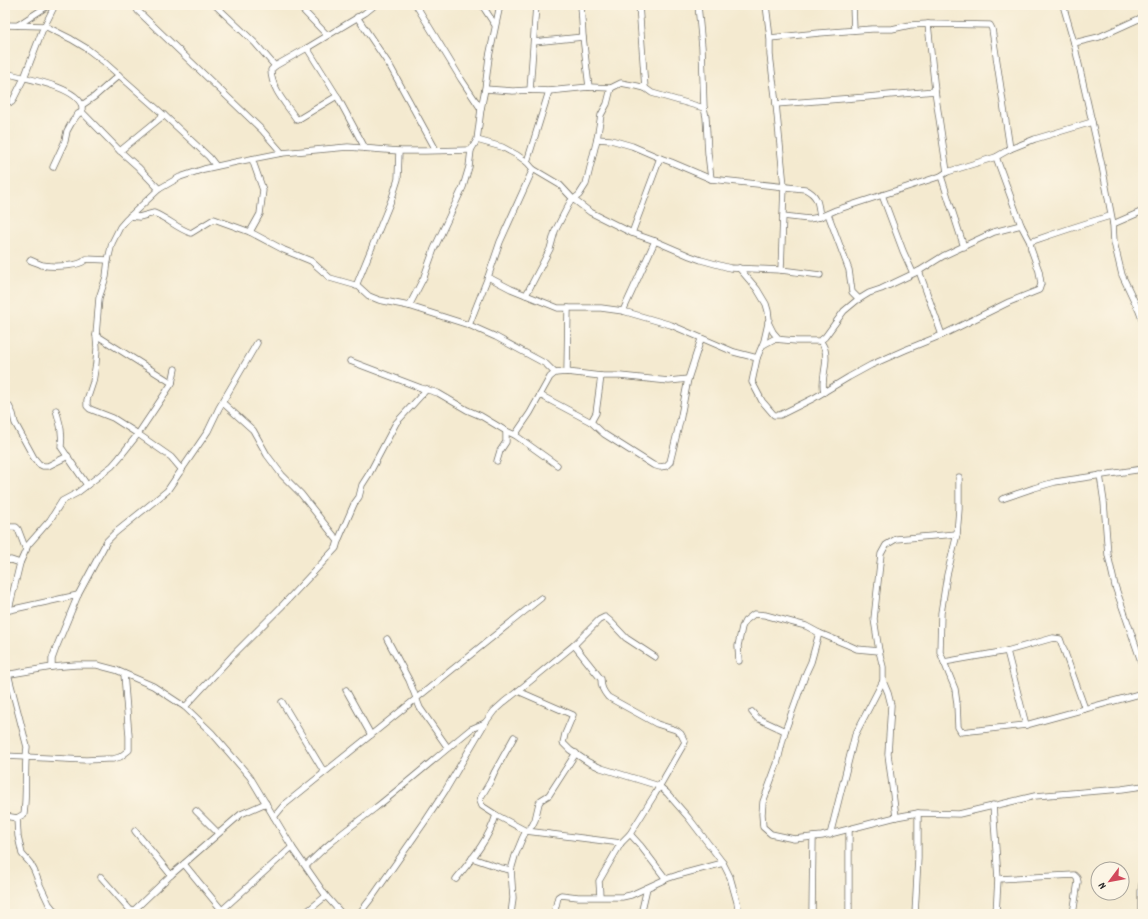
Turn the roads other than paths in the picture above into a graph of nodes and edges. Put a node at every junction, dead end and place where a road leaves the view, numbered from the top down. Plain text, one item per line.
1 (49, 5) edge
2 (55, 5) edge
3 (135, 5) edge
4 (215, 5) edge
5 (298, 5) edge
6 (375, 5) edge
7 (416, 5) edge
8 (482, 5) edge
9 (500, 5) edge
10 (536, 5) edge
11 (581, 5) edge
12 (639, 5) edge
13 (698, 5) edge
14 (766, 5) edge
15 (853, 5) edge
16 (1063, 5) edge
17 (357, 17) junction
18 (1143, 17) edge
19 (928, 24) junction
20 (5, 25) edge
21 (18, 25) junction
22 (45, 26) junction
23 (495, 26) junction
24 (854, 30) junction
25 (327, 35) junction
26 (583, 37) junction
27 (770, 38) junction
28 (534, 42) junction
29 (1074, 42) junction
30 (307, 48) junction
31 (276, 66) junction
32 (5, 73) edge
33 (119, 75) junction
34 (24, 78) junction
35 (589, 87) junction
36 (611, 88) junction
37 (645, 88) junction
38 (486, 90) junction
39 (530, 90) junction
40 (549, 91) junction
41 (935, 91) junction
42 (337, 96) junction
43 (12, 102) dead end
44 (776, 104) junction
45 (82, 105) junction
46 (481, 108) junction
47 (704, 108) junction
48 (82, 112) junction
49 (164, 115) junction
50 (1092, 122) junction
51 (597, 139) junction
52 (477, 140) junction
53 (365, 148) junction
54 (1010, 149) junction
55 (436, 150) junction
56 (471, 150) junction
57 (120, 151) junction
58 (399, 151) junction
59 (282, 153) junction
60 (996, 157) junction
61 (660, 158) junction
62 (252, 159) junction
63 (527, 162) junction
64 (216, 166) junction
65 (53, 167) dead end
66 (533, 169) junction
67 (947, 172) junction
68 (941, 176) junction
69 (711, 179) junction
70 (784, 186) junction
71 (159, 189) junction
72 (882, 195) junction
73 (573, 199) junction
74 (1143, 211) edge
75 (828, 214) junction
76 (130, 216) junction
77 (784, 216) junction
78 (1110, 216) junction
79 (820, 217) junction
80 (1113, 224) junction
81 (1021, 225) junction
82 (250, 232) junction
83 (632, 233) junction
84 (655, 241) junction
85 (1030, 242) junction
86 (964, 247) junction
87 (30, 260) dead end
88 (108, 260) junction
89 (739, 268) junction
90 (781, 270) junction
91 (919, 271) junction
92 (913, 274) junction
93 (820, 275) dead end
94 (488, 277) junction
95 (356, 286) junction
96 (526, 295) junction
97 (859, 299) junction
98 (409, 306) junction
99 (568, 308) junction
100 (623, 311) junction
101 (768, 322) junction
102 (1143, 322) edge
103 (469, 325) junction
104 (96, 335) junction
105 (942, 335) junction
106 (701, 339) junction
107 (779, 339) junction
108 (820, 341) junction
109 (257, 343) dead end
110 (763, 345) junction
111 (757, 358) junction
112 (350, 362) dead end
113 (175, 369) dead end
114 (567, 372) junction
115 (555, 373) junction
116 (601, 376) junction
117 (688, 380) junction
118 (172, 383) junction
119 (427, 389) junction
120 (824, 392) junction
121 (540, 395) junction
122 (223, 403) junction
123 (5, 406) edge
124 (56, 410) dead end
125 (591, 422) junction
126 (506, 431) junction
127 (138, 434) junction
128 (515, 435) junction
129 (68, 456) junction
130 (497, 461) dead end
131 (557, 465) dead end
132 (1143, 469) edge
133 (182, 470) junction
134 (1100, 474) junction
135 (959, 477) dead end
136 (87, 485) junction
137 (1002, 499) dead end
138 (5, 527) edge
139 (957, 534) junction
140 (338, 541) junction
141 (26, 550) junction
142 (5, 561) edge
143 (20, 563) junction
144 (78, 595) junction
145 (542, 598) dead end
146 (7, 610) edge
147 (819, 633) junction
148 (387, 639) dead end
149 (574, 644) junction
150 (879, 651) junction
151 (1007, 651) junction
152 (655, 657) dead end
153 (739, 661) dead end
154 (944, 662) junction
155 (52, 667) junction
156 (1143, 667) edge
157 (124, 674) junction
158 (6, 675) edge
159 (883, 681) junction
160 (346, 690) dead end
161 (518, 691) junction
162 (1143, 693) edge
163 (416, 698) junction
164 (282, 702) dead end
165 (185, 707) junction
166 (1085, 709) junction
167 (752, 712) dead end
168 (485, 723) junction
169 (1026, 725) junction
170 (785, 731) junction
171 (371, 734) junction
172 (514, 737) dead end
173 (448, 748) junction
174 (576, 753) junction
175 (5, 756) edge
176 (25, 757) junction
177 (324, 772) junction
178 (659, 786) junction
179 (1143, 786) edge
180 (266, 803) junction
181 (993, 805) junction
182 (196, 811) dead end
183 (918, 812) junction
184 (496, 815) junction
185 (5, 816) edge
186 (274, 817) junction
187 (896, 817) junction
188 (17, 818) junction
189 (849, 830) junction
190 (135, 831) dead end
191 (526, 831) junction
192 (218, 833) junction
193 (630, 834) junction
194 (830, 835) junction
195 (813, 837) junction
196 (621, 843) junction
197 (292, 847) junction
198 (472, 858) junction
199 (723, 863) junction
200 (184, 864) junction
201 (306, 866) junction
202 (511, 870) junction
203 (171, 875) junction
204 (102, 877) dead end
205 (456, 879) dead end
206 (666, 879) junction
207 (998, 879) junction
208 (1143, 879) edge
209 (647, 888) junction
210 (326, 896) junction
211 (600, 896) junction
212 (223, 912) edge
213 (131, 913) edge
214 (57, 914) edge
215 (304, 914) edge
216 (342, 914) edge
217 (358, 914) edge
218 (511, 914) edge
219 (554, 914) edge
220 (642, 914) edge
221 (739, 914) edge
222 (812, 914) edge
223 (849, 914) edge
224 (915, 914) edge
225 (996, 914) edge
226 (1073, 914) edge
227 (1141, 914) edge

1 - 21 street
2 - 22 street
3 - 59 street
4 - 31 street
5 - 25 street
6 - 17 street
7 - 46 street
8 - 23 street
9 - 23 street
10 - 28 street
11 - 26 street
12 - 37 street
13 - 47 street
14 - 27 street
15 - 24 street
16 - 29 street
17 - 25 street
17 - 55 street
18 - 29 street
19 - 24 street
19 - 41 street
19 - 54 street
20 - 21 street
21 - 22 street
22 - 33 street
22 - 34 street
23 - 38 street
24 - 27 street
25 - 30 street
26 - 28 street
26 - 35 street
27 - 44 street
28 - 39 street
29 - 50 street
30 - 31 street
30 - 42 street
31 - 42 street
32 - 34 street
33 - 45 street
33 - 49 street
34 - 43 street
34 - 45 street
35 - 36 street
35 - 40 street
36 - 37 street
36 - 51 street
37 - 47 street
38 - 39 street
38 - 46 street
39 - 40 street
40 - 63 street
41 - 44 street
41 - 67 street
42 - 53 street
44 - 70 street
45 - 48 street
46 - 52 street
47 - 69 street
48 - 57 street
48 - 65 street
49 - 57 street
49 - 64 street
50 - 54 street
50 - 78 street
51 - 61 street
51 - 73 street
52 - 56 street
52 - 63 street
53 - 58 street
53 - 59 street
54 - 60 street
55 - 56 street
55 - 58 street
56 - 98 street
57 - 71 street
58 - 95 street
59 - 62 street
60 - 67 street
60 - 81 street
61 - 69 street
61 - 83 street
62 - 64 street
62 - 82 street
63 - 66 street
64 - 71 street
66 - 73 street
66 - 94 street
67 - 68 street
68 - 72 street
68 - 86 street
69 - 70 street
70 - 77 street
70 - 79 street
71 - 76 street
72 - 75 street
72 - 92 street
73 - 83 street
73 - 96 street
74 - 80 street
75 - 79 street
75 - 97 street
76 - 82 street
76 - 88 street
77 - 79 street
77 - 90 street
78 - 80 street
78 - 85 street
80 - 102 street
81 - 85 street
81 - 86 street
82 - 95 street
83 - 84 street
84 - 89 street
84 - 100 street
85 - 105 street
86 - 91 street
87 - 88 street
88 - 104 street
89 - 90 street
89 - 101 street
90 - 93 street
91 - 92 street
91 - 105 street
92 - 97 street
94 - 96 street
94 - 103 street
95 - 98 street
96 - 99 street
97 - 108 street
98 - 103 street
99 - 100 street
99 - 114 street
100 - 106 street
101 - 107 street
101 - 110 street
103 - 115 street
104 - 118 street
104 - 127 street
105 - 120 street
106 - 111 street
106 - 117 street
107 - 108 street
107 - 110 street
108 - 120 street
109 - 122 street
110 - 111 street
111 - 120 street
112 - 119 street
113 - 118 street
114 - 115 street
114 - 116 street
115 - 121 street
116 - 117 street
116 - 125 street
117 - 125 street
118 - 127 street
119 - 126 street
119 - 140 street
121 - 125 street
121 - 128 street
122 - 133 street
122 - 140 street
123 - 129 street
124 - 129 street
126 - 128 street
126 - 130 street
127 - 133 street
127 - 136 street
128 - 131 street
129 - 136 street
132 - 134 street
133 - 144 street
134 - 137 street
134 - 156 street
135 - 139 street
136 - 141 street
138 - 141 street
139 - 150 street
139 - 154 street
140 - 165 street
141 - 143 street
142 - 143 street
143 - 146 street
144 - 146 street
144 - 155 street
145 - 163 street
147 - 150 street
147 - 153 street
147 - 170 street
148 - 163 street
149 - 152 street
149 - 161 street
149 - 178 street
150 - 159 street
151 - 154 street
151 - 166 street
151 - 169 street
154 - 169 street
155 - 157 street
155 - 158 street
157 - 165 street
157 - 176 street
158 - 176 street
159 - 187 street
159 - 194 street
160 - 171 street
161 - 168 street
161 - 174 street
162 - 166 street
163 - 171 street
163 - 173 street
164 - 177 street
165 - 180 street
166 - 169 street
167 - 170 street
168 - 173 street
168 - 217 street
170 - 195 street
171 - 177 street
172 - 184 street
173 - 201 street
174 - 178 street
174 - 191 street
175 - 176 street
176 - 188 street
177 - 186 street
178 - 193 street
178 - 199 street
179 - 181 street
180 - 186 street
180 - 192 street
181 - 183 street
181 - 207 street
182 - 192 street
183 - 187 street
183 - 224 street
184 - 191 street
184 - 198 street
185 - 188 street
186 - 197 street
187 - 189 street
188 - 214 street
189 - 194 street
189 - 223 street
190 - 203 street
191 - 196 street
191 - 202 street
192 - 200 street
193 - 196 street
193 - 206 street
194 - 195 street
195 - 222 street
196 - 211 street
197 - 201 street
197 - 212 street
198 - 202 street
198 - 205 street
199 - 206 street
199 - 221 street
200 - 203 street
200 - 212 street
201 - 210 street
202 - 218 street
203 - 213 street
204 - 213 street
206 - 209 street
207 - 225 street
207 - 226 street
208 - 227 street
209 - 211 street
209 - 220 street
210 - 215 street
210 - 216 street
211 - 219 street

